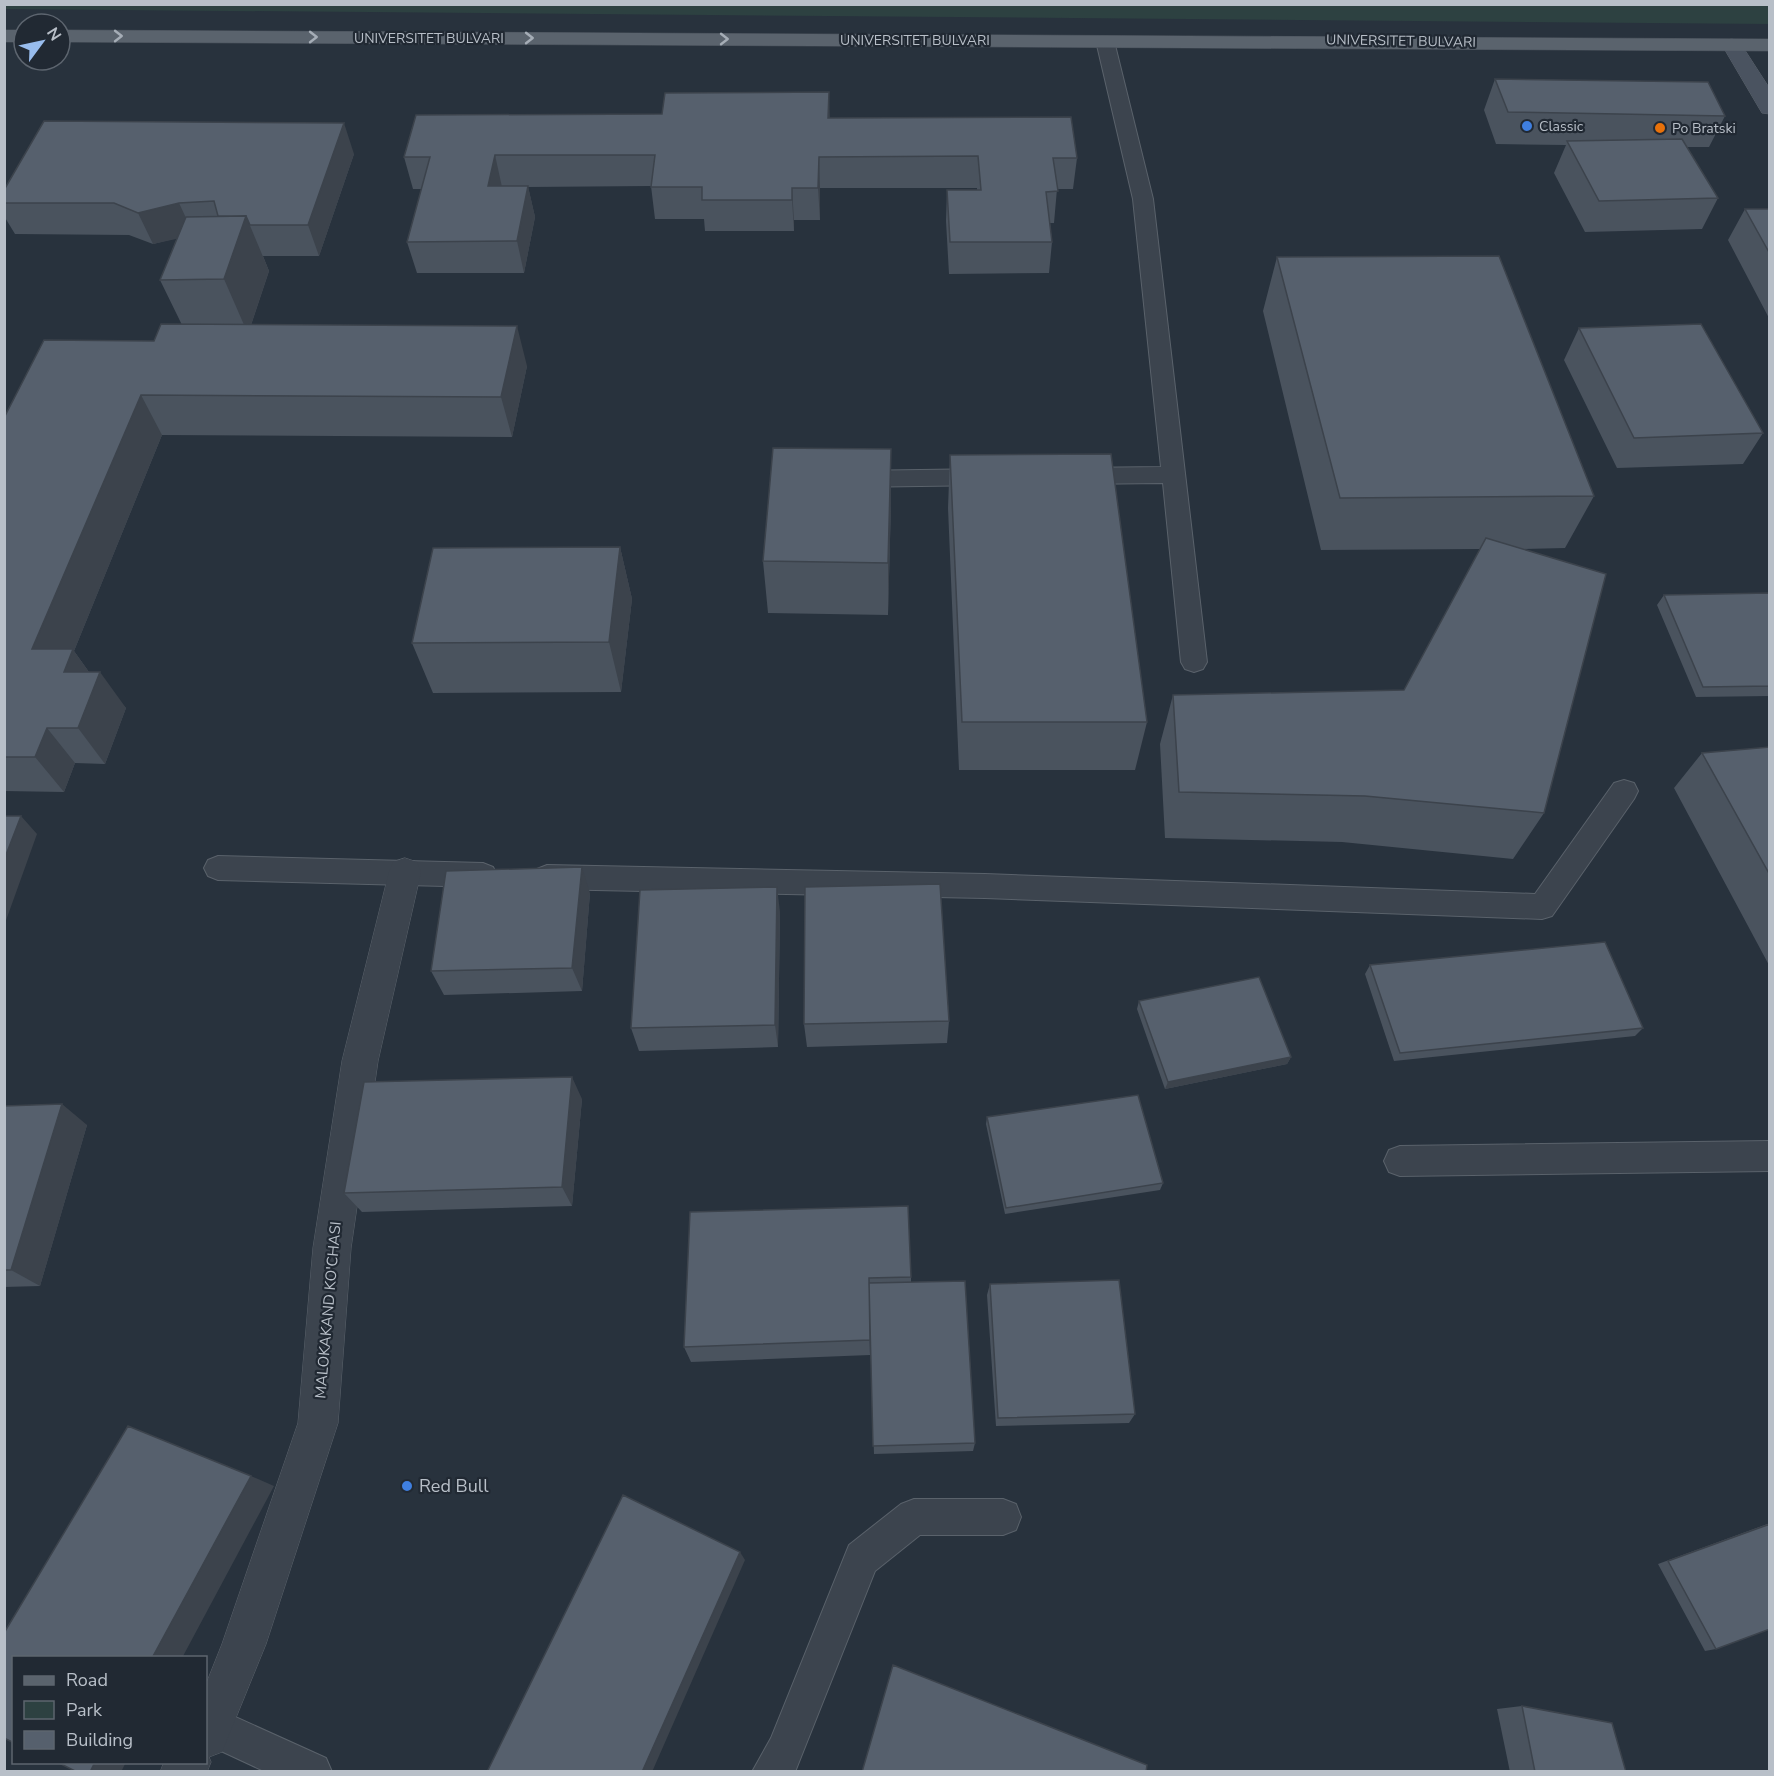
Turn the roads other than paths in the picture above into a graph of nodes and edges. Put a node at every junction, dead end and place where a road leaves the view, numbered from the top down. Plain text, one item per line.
1 (72, 36) edge
2 (1105, 41) junction
3 (1732, 45) junction
4 (1770, 45) edge
5 (1770, 108) edge
6 (1174, 475) junction
7 (1007, 477) edge
8 (1055, 477) edge
9 (829, 480) edge
10 (1194, 662) dead end
11 (1624, 791) dead end
12 (218, 868) dead end
13 (405, 872) junction
14 (1770, 1155) edge
15 (1400, 1161) dead end
16 (1003, 1517) dead end
17 (207, 1730) edge
18 (207, 1743) edge
19 (312, 1772) edge
20 (772, 1772) edge

1 -> 2 main road, UNIVERSITET BULVARI
2 - 3 main road, UNIVERSITET BULVARI
2 - 6 lane
3 - 4 main road, UNIVERSITET BULVARI
3 - 5 main road
6 - 8 lane
6 - 10 lane
7 - 9 lane
11 - 13 lane
12 - 13 lane
13 - 17 street, MALOKAKAND KO'CHASI
14 - 15 lane
16 - 20 lane
18 - 19 lane

